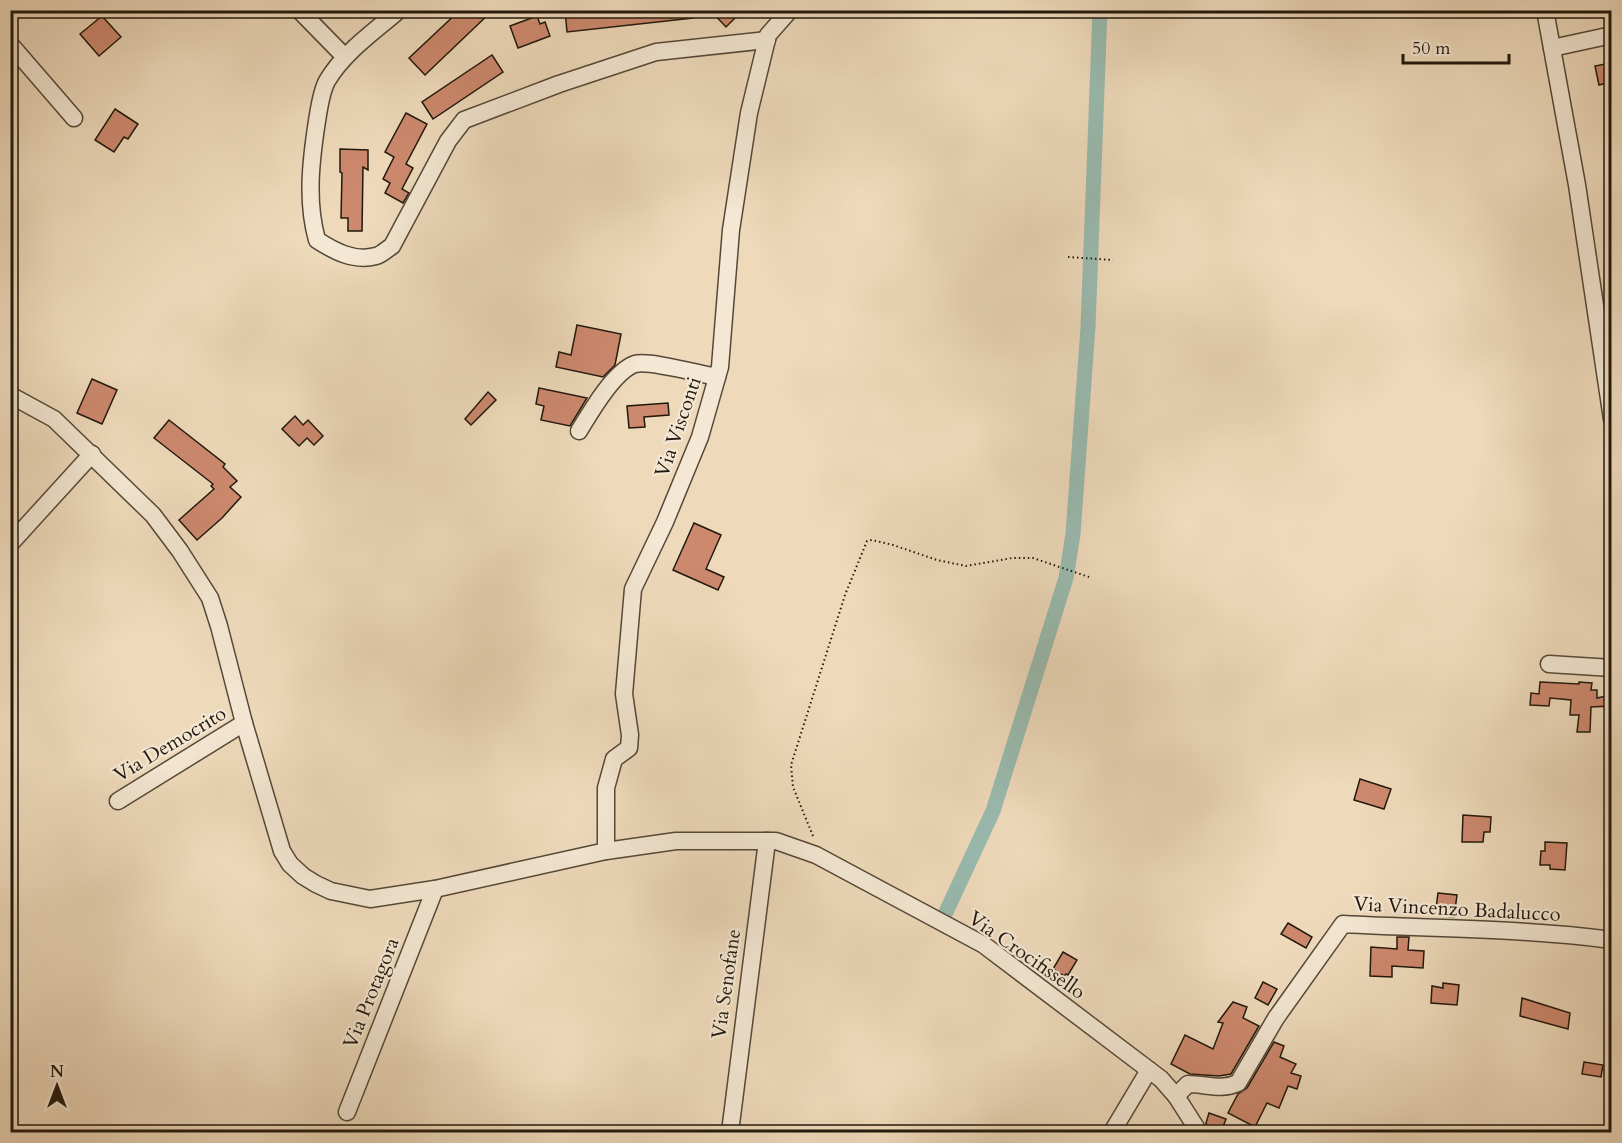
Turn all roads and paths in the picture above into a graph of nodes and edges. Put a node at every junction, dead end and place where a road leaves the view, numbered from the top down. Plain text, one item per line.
1 (299, 10) edge
2 (399, 10) edge
3 (790, 10) edge
4 (1545, 10) edge
5 (1076, 14) dead end
6 (1129, 17) dead end
7 (1611, 35) edge
8 (767, 40) junction
9 (10, 44) edge
10 (1552, 48) junction
11 (345, 57) junction
12 (74, 118) dead end
13 (1068, 257) dead end
14 (1113, 260) dead end
15 (717, 377) junction
16 (10, 395) edge
17 (1611, 419) edge
18 (579, 431) dead end
19 (92, 454) junction
20 (10, 544) edge
21 (1089, 577) dead end
22 (1549, 664) dead end
23 (1611, 668) edge
24 (244, 723) junction
25 (118, 801) dead end
26 (767, 842) junction
27 (606, 851) junction
28 (811, 853) junction
29 (435, 889) junction
30 (1611, 940) edge
31 (1149, 1070) junction
32 (1176, 1096) junction
33 (347, 1112) dead end
34 (729, 1132) edge
35 (1112, 1132) edge
36 (1199, 1132) edge

1 - 11 street
2 - 11 street
3 - 8 street, Via Visconti
4 - 10 street
5 - 6 path
7 - 10 street
8 - 11 street
8 - 15 street, Via Visconti
9 - 12 street
10 - 17 street
13 - 14 path
15 - 18 street
15 - 27 street, Via Visconti
16 - 19 street, Via Crocifissello
19 - 20 street
19 - 24 street, Via Crocifissello
21 - 28 path
22 - 23 street
24 - 25 street, Via Democrito
24 - 29 street, Via Crocifissello
26 - 27 street, Via Crocifissello
26 - 28 street, Via Crocifissello
26 - 34 street, Via Senofane
27 - 29 street, Via Crocifissello
28 - 31 street, Via Crocifissello
29 - 33 street, Via Protagora
30 - 32 street, Via Vincenzo Badalucco
31 - 32 street, Via Crocifissello
31 - 35 street
32 - 36 street, Via Crocifissello

